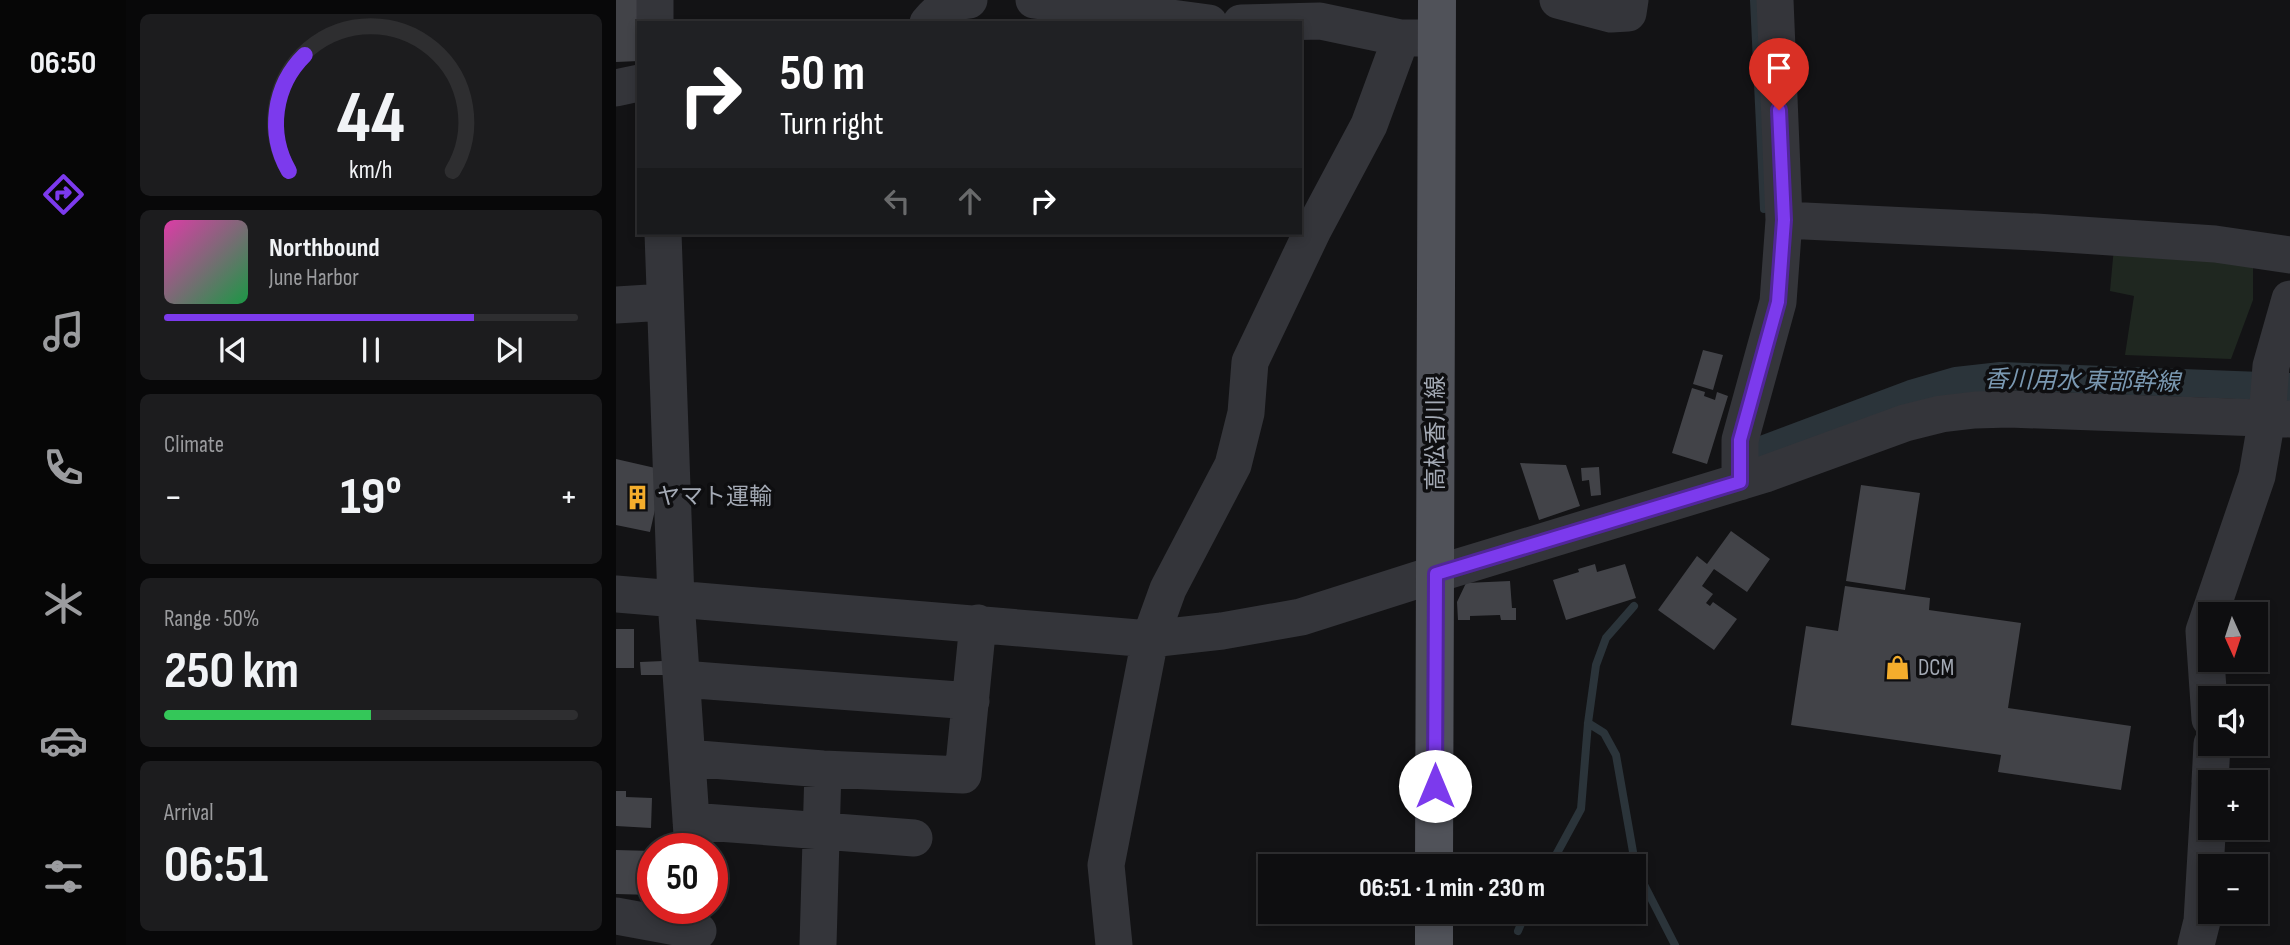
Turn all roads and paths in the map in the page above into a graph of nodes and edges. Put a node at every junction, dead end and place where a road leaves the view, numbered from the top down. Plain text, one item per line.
1 (654, 0) edge
2 (969, 0) edge
3 (1034, 0) edge
4 (1437, 0) edge
5 (1558, 0) edge
6 (1630, 0) edge
7 (1775, 0) edge
8 (655, 21) edge
9 (930, 21) edge
10 (1194, 21) edge
11 (1302, 22) edge
12 (1419, 38) junction
13 (637, 84) edge
14 (616, 89) edge
15 (1784, 220) junction
16 (663, 235) edge
17 (2290, 255) edge
18 (2290, 299) edge
19 (666, 302) junction
20 (616, 305) edge
21 (2279, 419) edge
22 (1740, 482) junction
23 (1436, 574) junction
24 (616, 594) edge
25 (676, 600) junction
26 (978, 623) junction
27 (1150, 639) junction
28 (682, 679) junction
29 (2208, 686) edge
30 (971, 701) junction
31 (687, 758) junction
32 (823, 769) junction
33 (821, 830) junction
34 (692, 833) edge
35 (728, 834) edge
36 (914, 838) dead end
37 (2207, 840) edge
38 (1434, 854) edge
39 (616, 916) edge
40 (1434, 924) edge
41 (698, 928) edge
42 (818, 945) edge
43 (1114, 945) edge
44 (1434, 945) edge
45 (2196, 945) edge

1 - 8 street
2 - 9 street
3 - 10 street
4 - 12 main road, 高松香川線
5 - 6 street
7 - 15 street
11 - 12 street
12 - 23 main road, 高松香川線
12 - 27 street
13 - 14 street
15 - 17 street
15 - 22 street
16 - 19 street
18 - 21 street
19 - 20 street
19 - 25 street
21 - 22 street
21 - 29 street
22 - 23 street
23 - 27 street
23 - 38 main road, 高松香川線
24 - 25 street
25 - 26 street
25 - 28 street
26 - 27 street
26 - 30 street
27 - 43 street
28 - 30 street
28 - 31 street
30 - 32 street
31 - 32 street
31 - 34 street
32 - 33 street
33 - 35 street
33 - 36 street
33 - 42 street
37 - 45 street
39 - 41 street
40 - 44 main road

